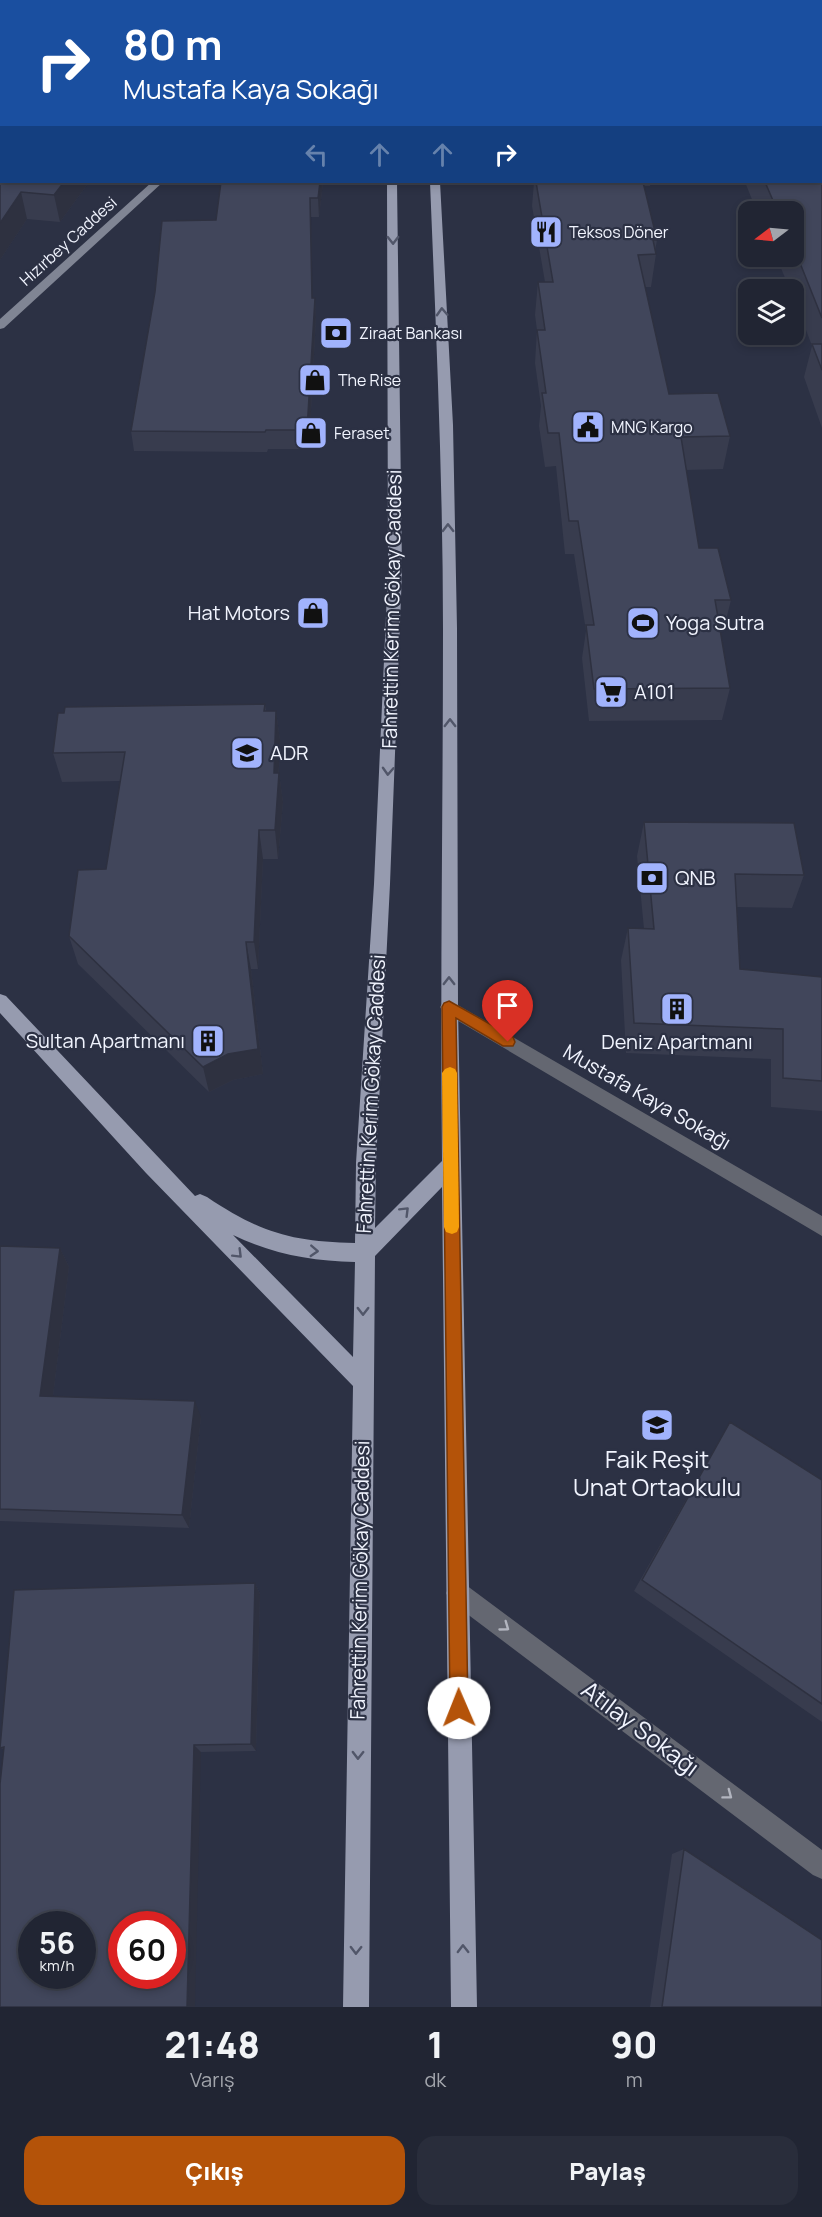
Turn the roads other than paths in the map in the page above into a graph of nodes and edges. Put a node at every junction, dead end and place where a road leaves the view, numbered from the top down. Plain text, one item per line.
1 (157, 183) edge
2 (392, 183) edge
3 (435, 183) edge
4 (0, 324) edge
5 (0, 1002) edge
6 (449, 1007) junction
7 (451, 1166) junction
8 (153, 1167) junction
9 (822, 1227) edge
10 (364, 1252) junction
11 (363, 1382) junction
12 (458, 1593) junction
13 (822, 1866) edge
14 (356, 2007) edge
15 (464, 2007) edge

1 - 4 street, Hızırbey Caddesi
2 -> 10 main road, Fahrettin Kerim Gökay Caddesi
6 -> 3 main road
5 - 8 main road
6 - 7 main road
6 - 9 street, Mustafa Kaya Sokağı
10 -> 7 main road
7 - 12 main road
8 -> 10 main road
8 -> 11 main road
10 -> 11 main road, Fahrettin Kerim Gökay Caddesi
11 -> 14 main road, Fahrettin Kerim Gökay Caddesi
12 -> 13 street, Atılay Sokağı
15 -> 12 main road

